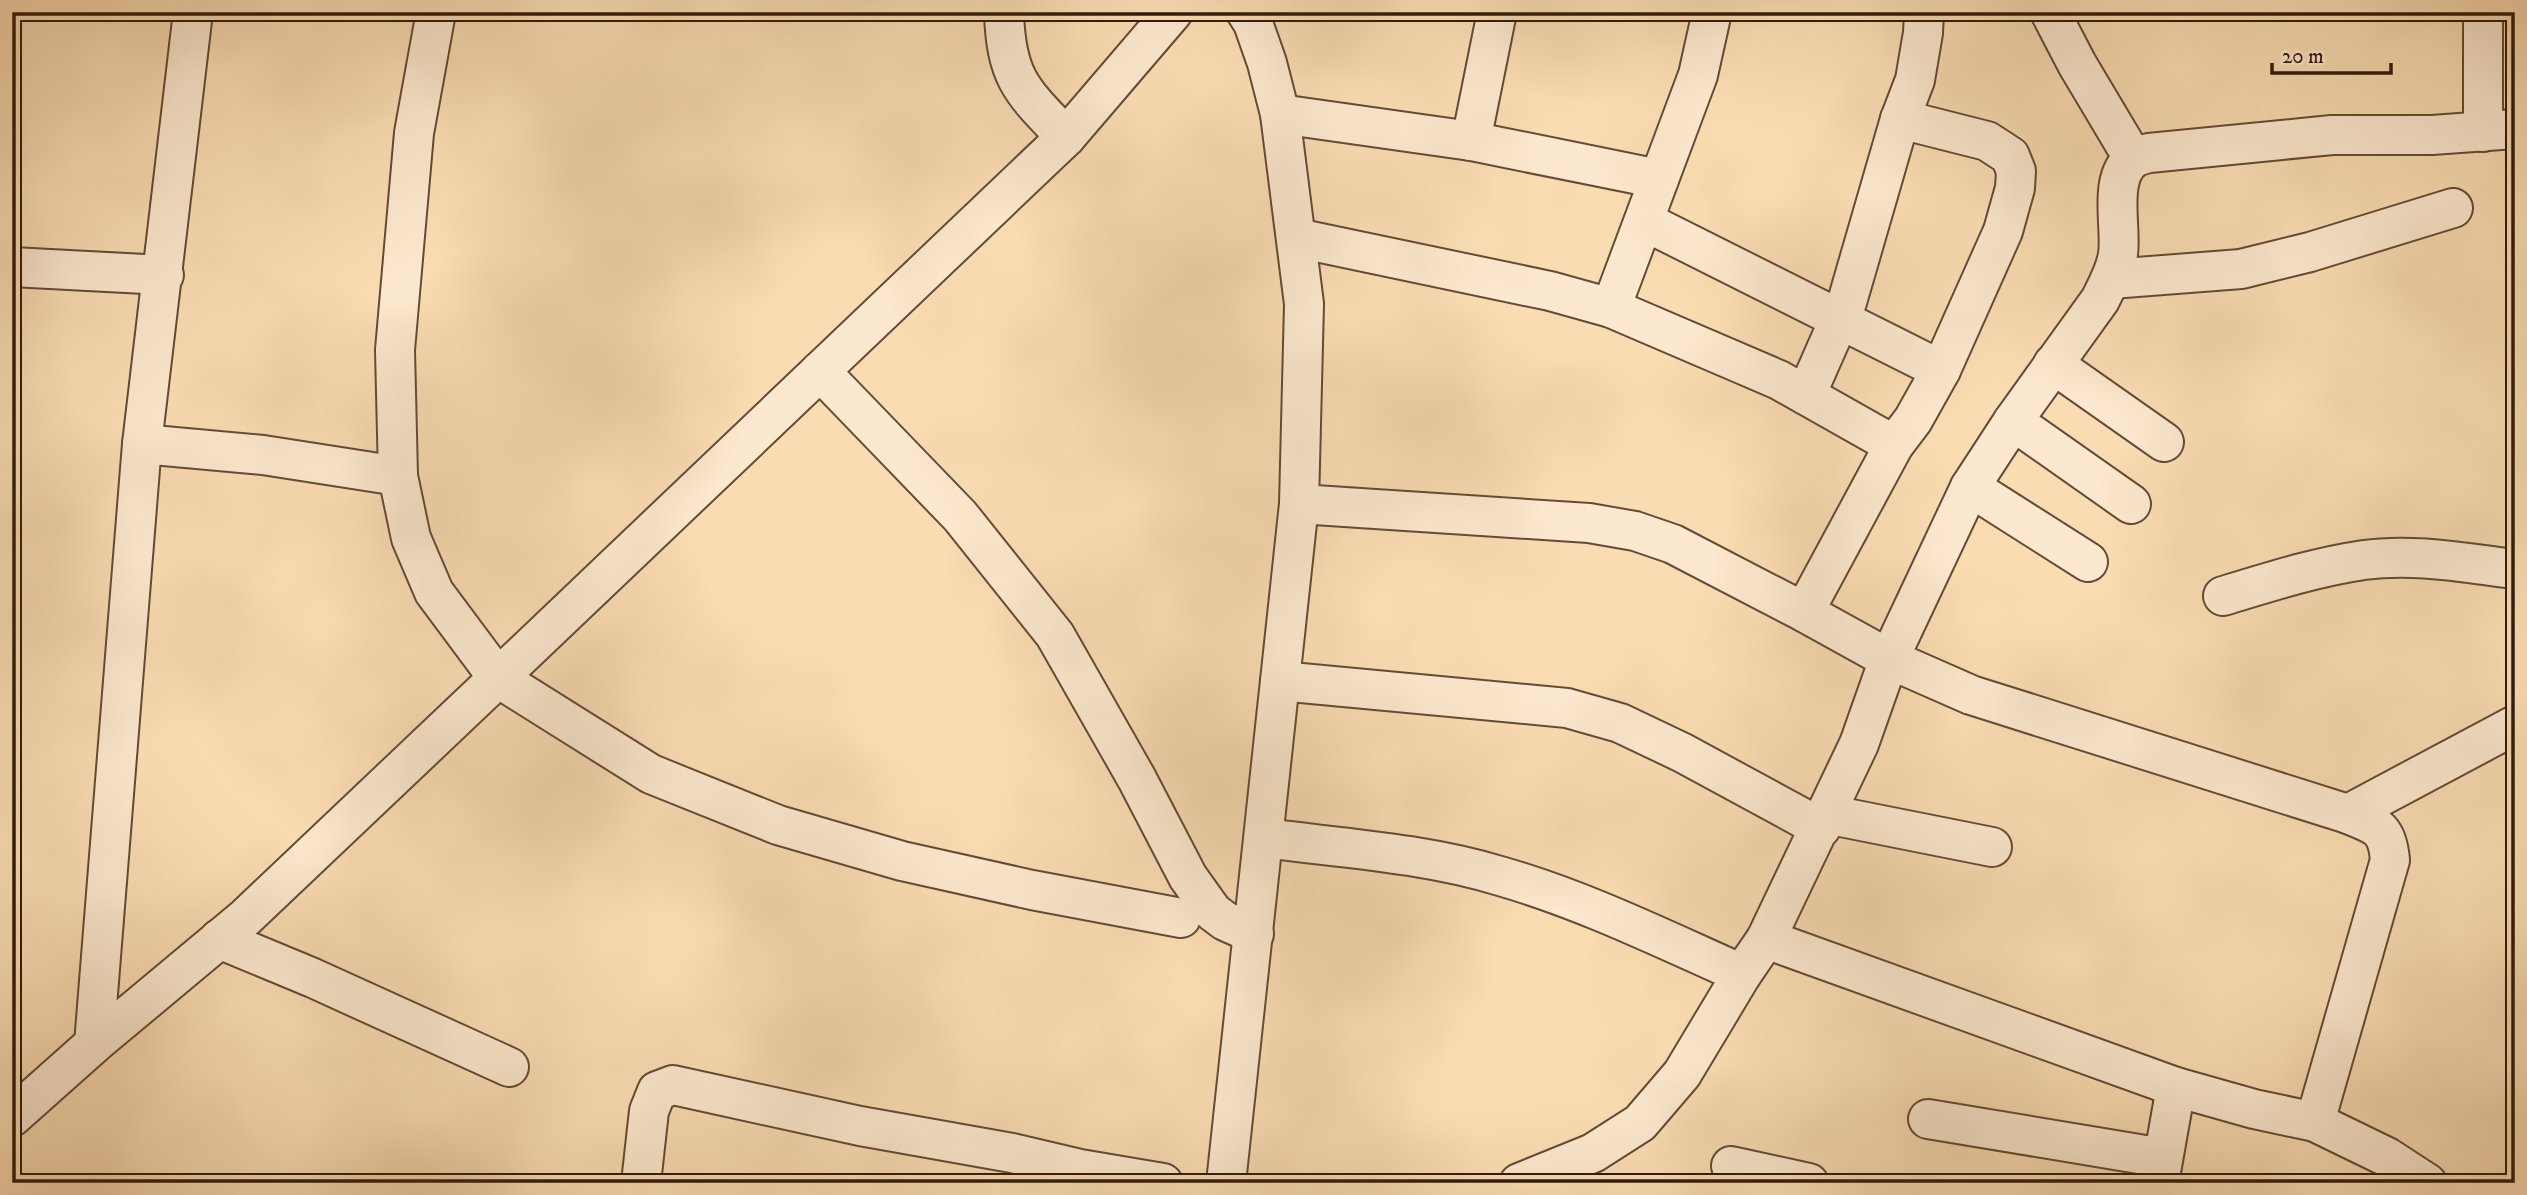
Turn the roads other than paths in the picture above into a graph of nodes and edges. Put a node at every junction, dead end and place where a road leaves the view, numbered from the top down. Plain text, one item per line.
1 (194, 12) edge
2 (436, 12) edge
3 (1004, 12) edge
4 (1174, 12) edge
5 (1246, 12) edge
6 (1497, 12) edge
7 (1712, 12) edge
8 (1924, 12) edge
9 (2050, 12) edge
10 (2483, 12) edge
11 (1280, 114) junction
12 (1900, 119) junction
13 (2499, 130) edge
14 (1066, 137) junction
15 (1471, 141) junction
16 (2133, 158) junction
17 (1659, 179) junction
18 (2453, 208) dead end
19 (1644, 221) junction
20 (1297, 238) junction
21 (12, 267) edge
22 (164, 275) junction
23 (2111, 279) junction
24 (1611, 309) junction
25 (1839, 320) junction
26 (2053, 364) junction
27 (1941, 370) junction
28 (820, 371) junction
29 (1806, 395) junction
30 (2013, 421) junction
31 (2164, 442) dead end
32 (142, 444) junction
33 (1894, 445) junction
34 (398, 476) junction
35 (1970, 487) junction
36 (1298, 504) junction
37 (2131, 505) dead end
38 (2088, 562) dead end
39 (2515, 569) edge
40 (2222, 596) dead end
41 (1804, 612) junction
42 (1888, 659) junction
43 (498, 678) junction
44 (1280, 681) junction
45 (2515, 725) edge
46 (2348, 814) junction
47 (1824, 821) junction
48 (1264, 838) junction
49 (1992, 846) dead end
50 (1181, 918) dead end
51 (1254, 934) junction
52 (219, 939) junction
53 (1766, 939) junction
54 (1742, 974) junction
55 (94, 1044) junction
56 (509, 1067) dead end
57 (2176, 1087) junction
58 (12, 1117) edge
59 (1928, 1119) dead end
60 (2315, 1122) junction
61 (1731, 1166) dead end
62 (1010, 1168) edge
63 (2161, 1171) edge
64 (641, 1183) edge
65 (1163, 1183) edge
66 (1226, 1183) edge
67 (1518, 1183) edge
68 (1809, 1183) edge
69 (2427, 1183) edge

1 - 22 street
2 - 34 street
3 - 14 street
4 - 14 street
5 - 11 street
6 - 15 street
7 - 17 street
8 - 12 street
9 - 16 street
10 - 13 street
11 - 15 street
11 - 20 street
12 - 25 street
12 - 27 street
13 - 16 street
14 - 28 street
15 - 17 street
16 - 23 street
17 - 19 street
18 - 23 street
19 - 24 street
19 - 25 street
20 - 24 street
20 - 36 street
21 - 22 street
22 - 32 street
23 - 26 street
24 - 29 street
25 - 27 street
25 - 29 street
26 - 30 street
26 - 31 street
27 - 33 street
28 - 43 street
28 - 51 street
29 - 33 street
30 - 35 street
30 - 37 street
32 - 34 street
32 - 55 street
33 - 41 street
34 - 43 street
35 - 38 street
35 - 42 street
36 - 41 street
36 - 44 street
39 - 40 street
41 - 42 street
42 - 46 street
42 - 47 street
43 - 50 street
43 - 52 street
44 - 47 street
44 - 48 street
45 - 46 street
46 - 60 street
47 - 49 street
47 - 53 street
48 - 51 street
48 - 54 street
51 - 66 street
52 - 55 street
52 - 56 street
53 - 54 street
53 - 57 street
54 - 67 street
55 - 58 street
57 - 60 street
57 - 63 street
59 - 63 street
60 - 69 street
61 - 68 street
62 - 64 street
62 - 65 street

